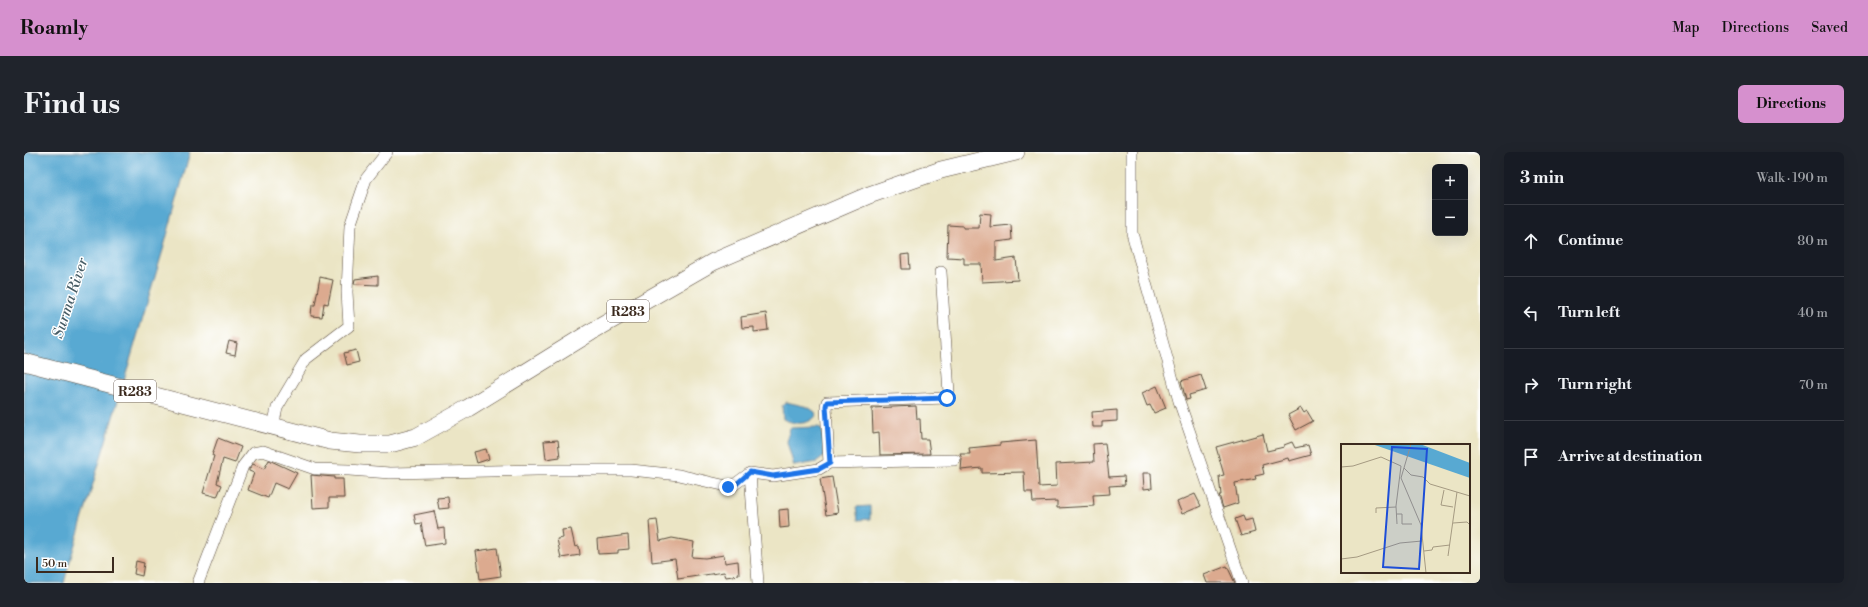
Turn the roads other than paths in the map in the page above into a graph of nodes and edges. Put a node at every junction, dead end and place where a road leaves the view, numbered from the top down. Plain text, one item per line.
1 (387, 152) edge
2 (1016, 152) edge
3 (1132, 152) edge
4 (941, 272) dead end
5 (24, 362) edge
6 (273, 427) junction
7 (955, 460) dead end
8 (830, 463) junction
9 (750, 472) junction
10 (198, 583) edge
11 (758, 583) edge
12 (1242, 583) edge

1 - 6 street
2 - 6 main road, R283
3 - 12 street
4 - 8 street
5 - 6 main road, R283
7 - 8 street
8 - 9 street
9 - 10 street
9 - 11 street

